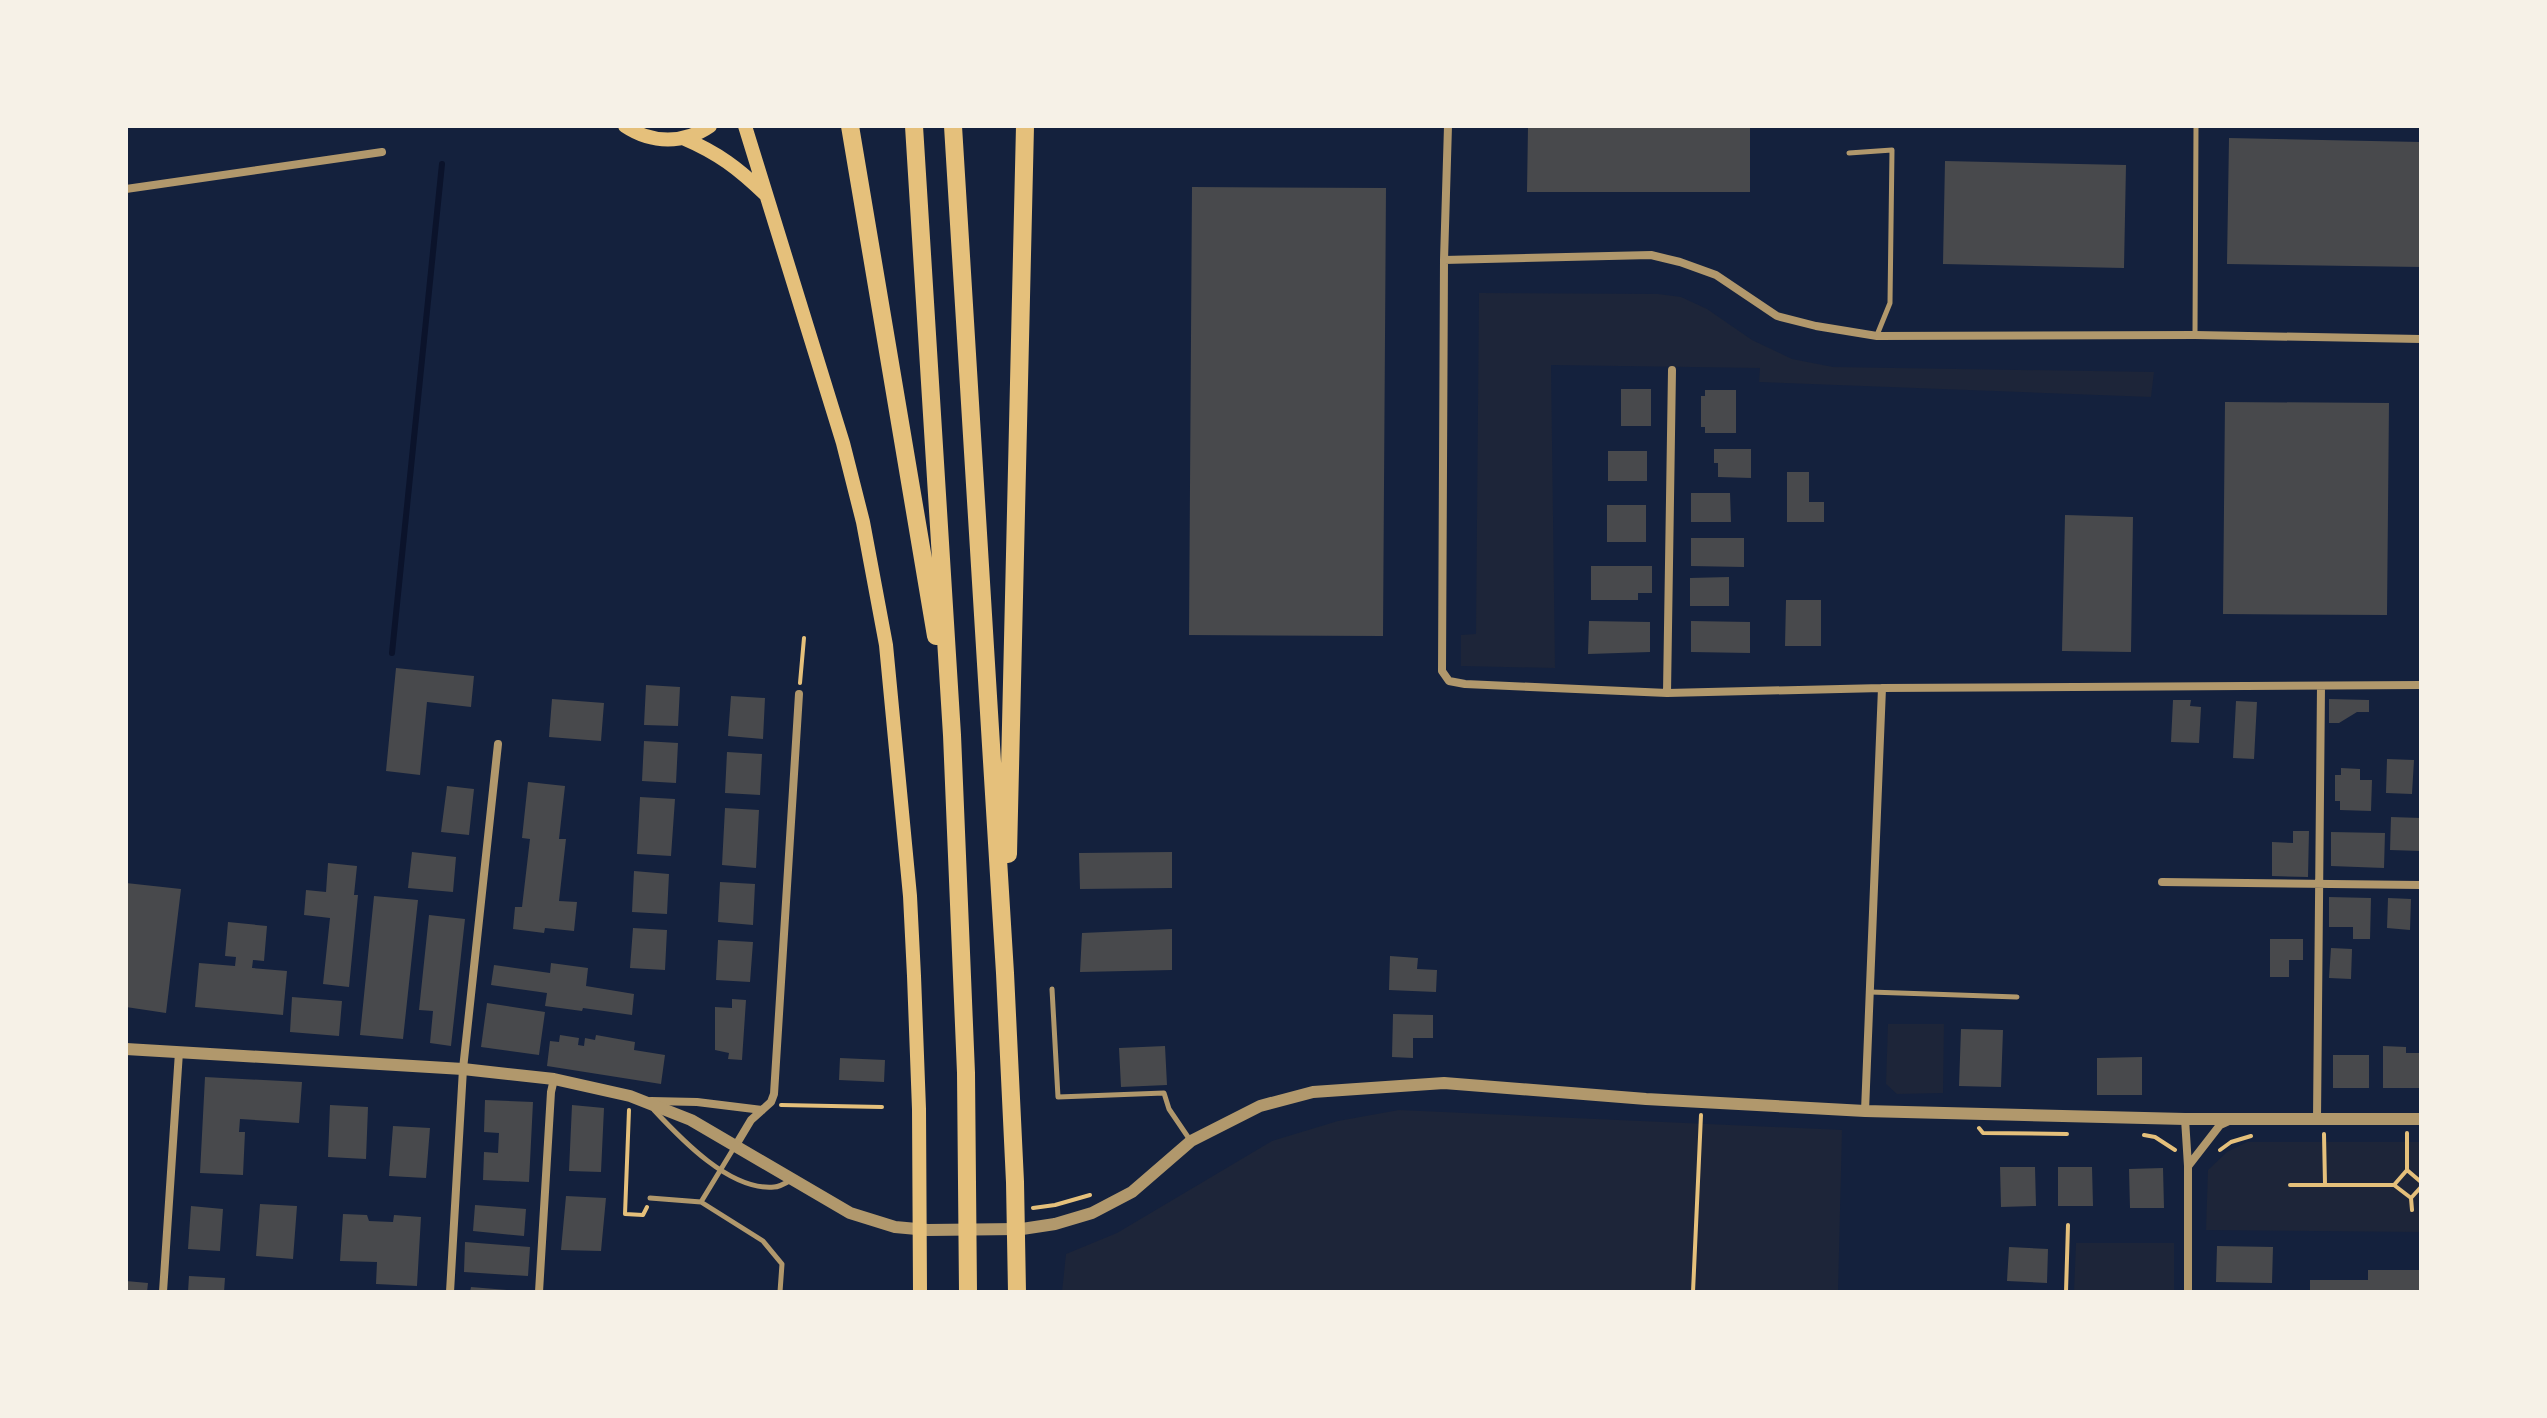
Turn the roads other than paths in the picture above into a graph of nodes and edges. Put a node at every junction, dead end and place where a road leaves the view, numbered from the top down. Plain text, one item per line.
1 (625, 126) edge
2 (710, 126) edge
3 (745, 126) edge
4 (850, 126) edge
5 (914, 126) edge
6 (953, 126) edge
7 (1025, 126) edge
8 (1448, 126) edge
9 (2196, 126) edge
10 (683, 138) junction
11 (382, 152) dead end
12 (1849, 153) dead end
13 (126, 189) edge
14 (766, 196) junction
15 (1444, 260) junction
16 (2195, 335) junction
17 (1877, 336) junction
18 (2421, 339) edge
19 (1672, 370) dead end
20 (2421, 685) edge
21 (2321, 686) junction
22 (1882, 688) junction
23 (1667, 693) junction
24 (799, 694) road end
25 (952, 735) junction
26 (498, 744) dead end
27 (2162, 882) dead end
28 (2318, 884) junction
29 (2421, 885) edge
30 (1005, 973) junction
31 (1052, 989) dead end
32 (1870, 992) junction
33 (2017, 997) dead end
34 (126, 1049) edge
35 (179, 1052) junction
36 (463, 1069) junction
37 (554, 1079) junction
38 (645, 1100) junction
39 (762, 1110) junction
40 (1865, 1111) junction
41 (2236, 1118) junction
42 (2185, 1119) junction
43 (2317, 1119) junction
44 (2414, 1119) edge
45 (1191, 1141) junction
46 (736, 1145) junction
47 (721, 1170) junction
48 (2188, 1170) junction
49 (791, 1180) junction
50 (650, 1198) road end
51 (701, 1202) junction
52 (163, 1292) edge
53 (450, 1292) edge
54 (539, 1292) edge
55 (780, 1292) edge
56 (920, 1292) edge
57 (968, 1292) edge
58 (1017, 1292) edge
59 (2188, 1292) edge

1 - 10 main road
2 - 10 main road
3 - 14 main road
4 - 25 highway
5 - 25 highway
6 - 30 highway
7 - 30 highway
8 - 15 street
9 - 16 lane
10 - 14 main road
11 - 13 street
12 - 17 lane
14 - 56 main road
15 - 17 street
15 - 23 street
16 - 17 street
16 - 18 street
19 - 23 street
20 - 21 street
21 - 22 street
21 - 28 street
22 - 23 street
22 - 32 street
24 - 39 street
25 - 57 highway
26 - 36 street
27 - 28 street
28 - 29 street
28 - 43 street
30 - 58 highway
31 - 45 lane
32 - 33 lane
32 - 40 street
34 - 35 street
35 - 36 street
35 - 52 street
36 - 37 street
36 - 53 street
37 - 38 street
37 - 54 street
38 - 39 street
38 - 46 street
38 - 47 lane
39 - 46 street
40 - 42 street
40 - 45 street
41 - 42 street
41 - 43 street
41 - 48 street
42 - 48 street
43 - 44 street
45 - 49 street
46 - 47 lane
46 - 49 street
47 - 49 lane
47 - 51 lane
48 - 59 street
50 - 51 lane
51 - 55 lane

